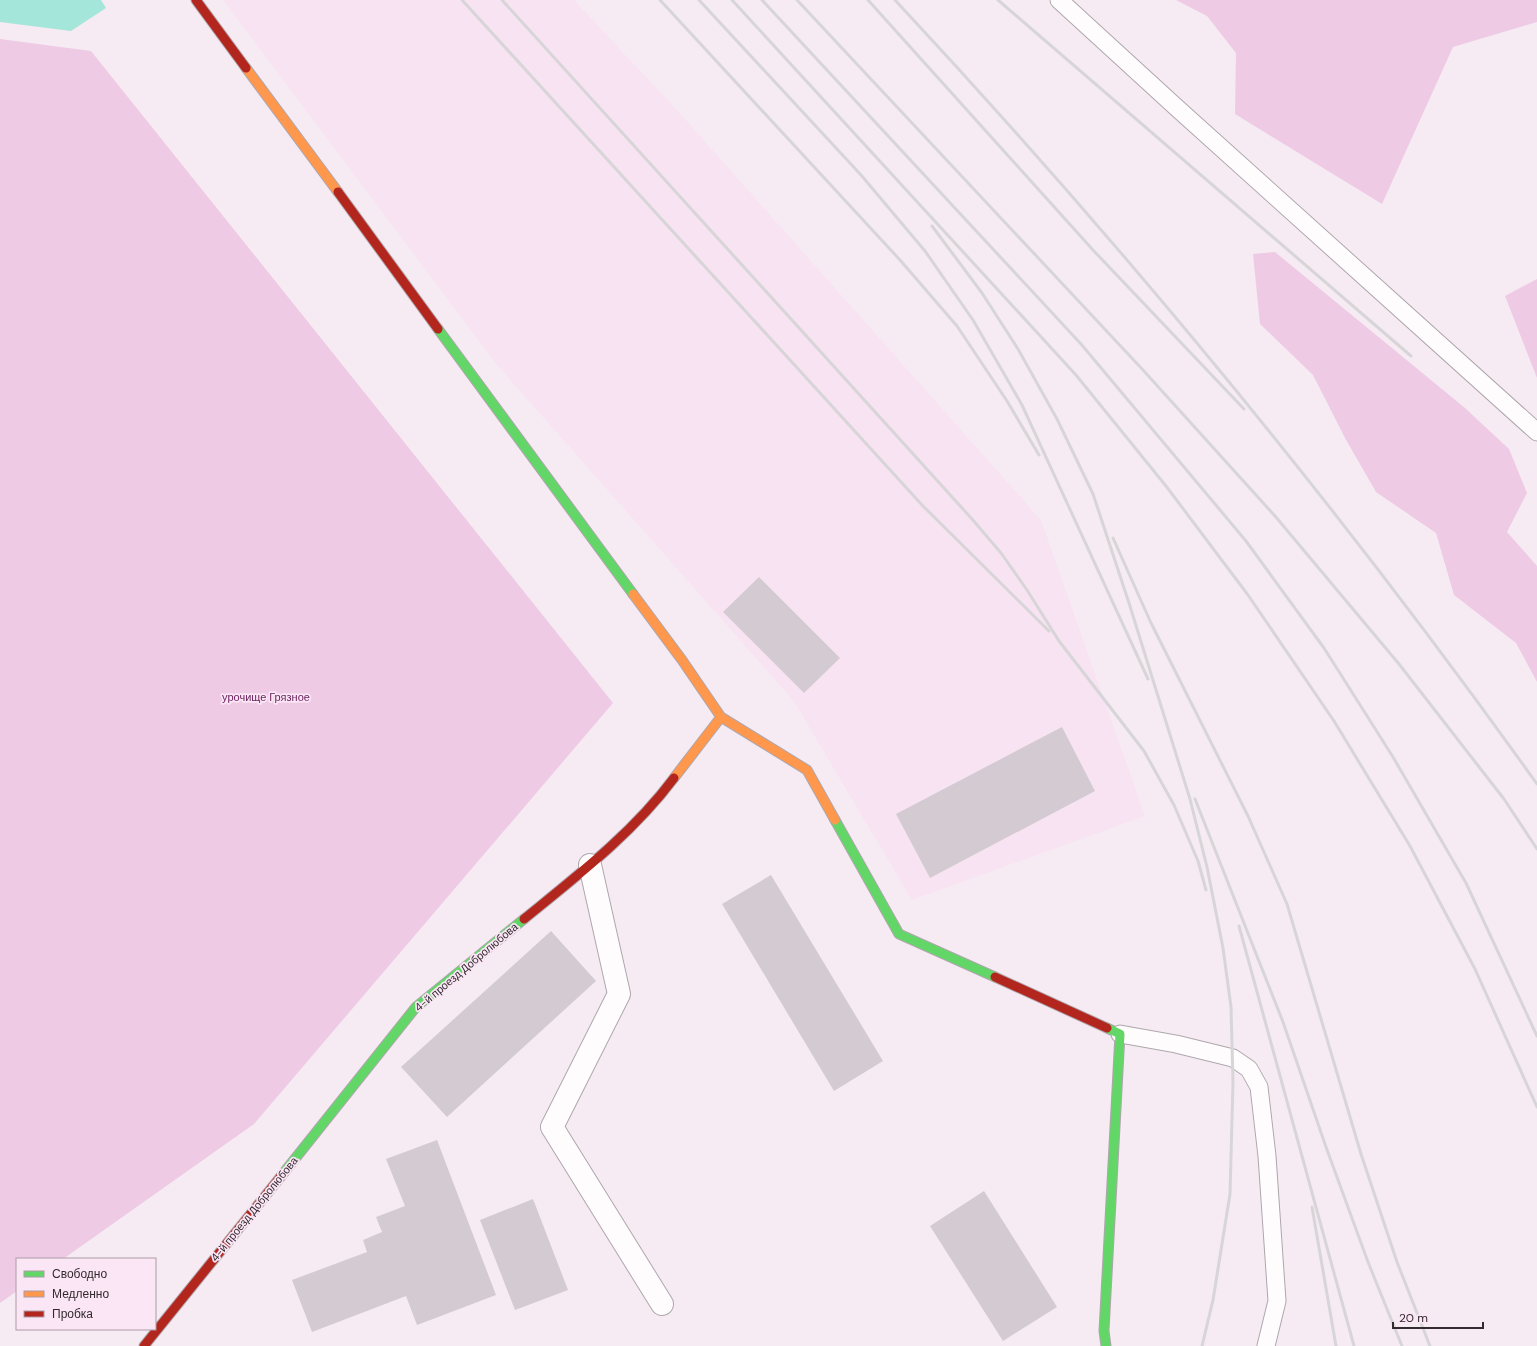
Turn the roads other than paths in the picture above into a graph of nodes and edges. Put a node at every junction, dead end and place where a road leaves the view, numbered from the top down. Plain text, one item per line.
1 (196, 0) edge
2 (1059, 0) edge
3 (1537, 432) edge
4 (721, 717) junction
5 (590, 866) junction
6 (1120, 1034) junction
7 (662, 1304) dead end
8 (144, 1346) edge
9 (1106, 1346) edge
10 (1266, 1346) edge

1 - 4 street
2 - 3 lane
4 - 5 street, 4-й проезд Добролюбова
4 - 6 street
5 - 7 street
5 - 8 street, 4-й проезд Добролюбова
6 - 9 street
6 - 10 lane

